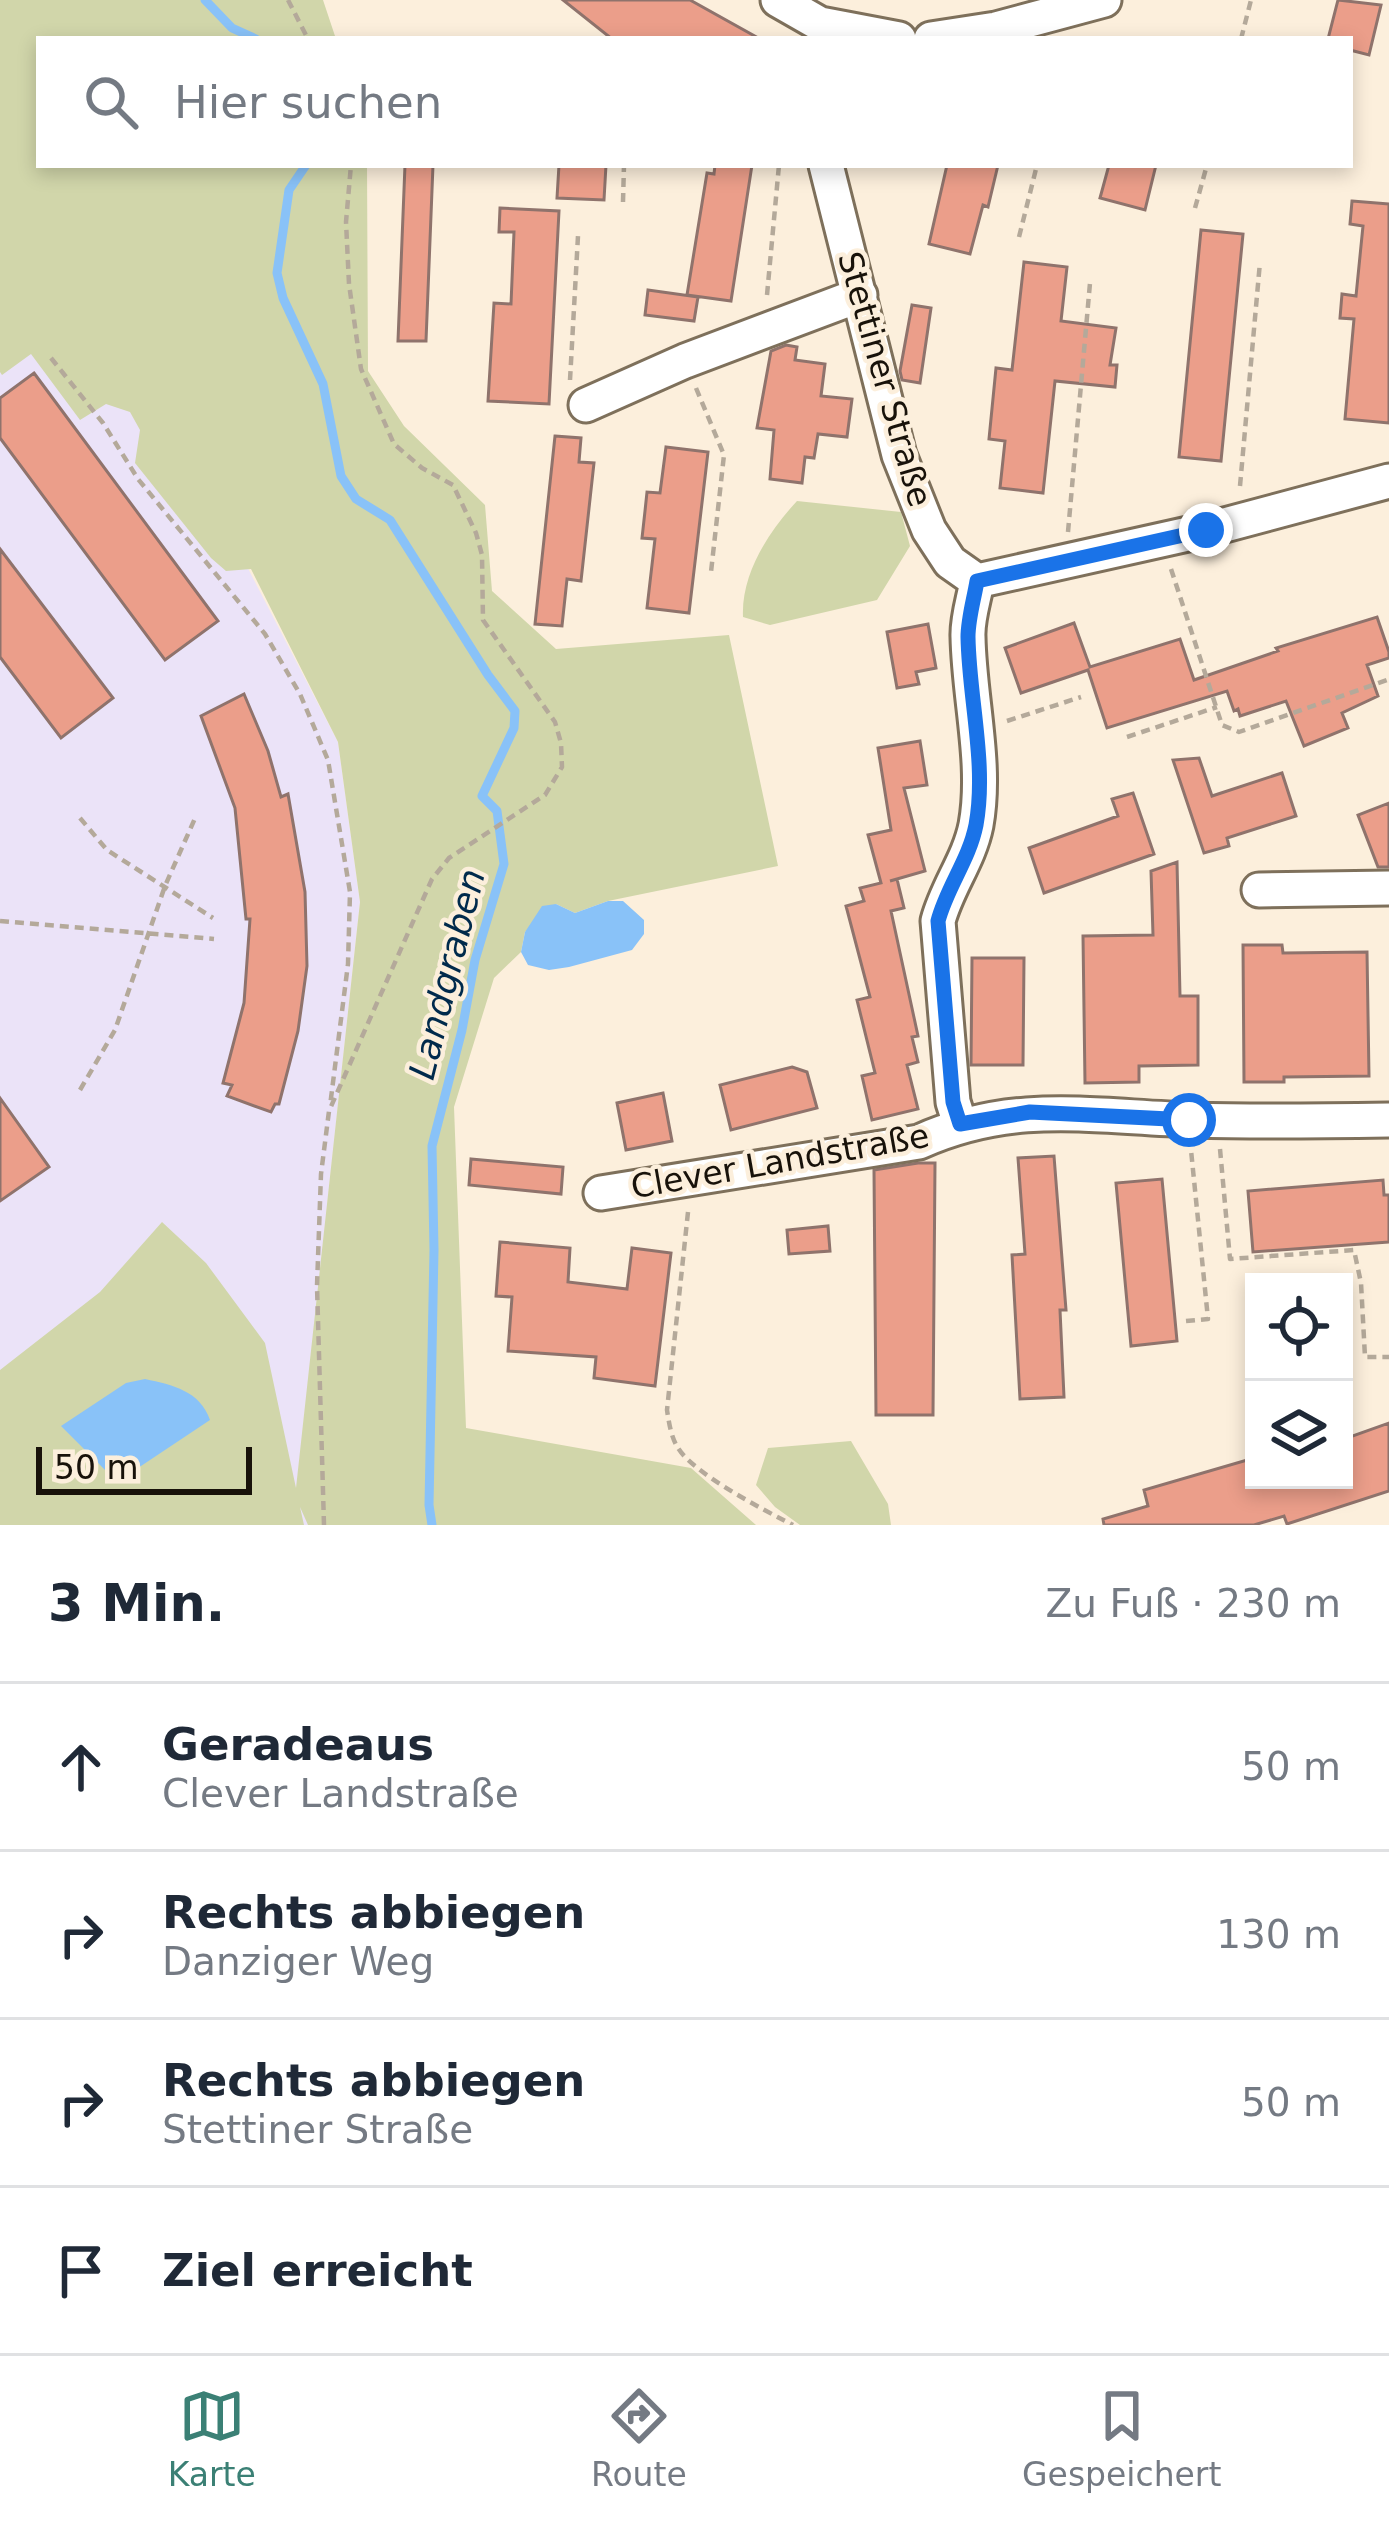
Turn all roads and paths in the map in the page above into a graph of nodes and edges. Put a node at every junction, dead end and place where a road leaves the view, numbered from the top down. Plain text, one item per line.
1 (288, 0) edge
2 (778, 0) edge
3 (1104, 0) edge
4 (1251, 0) edge
5 (817, 31) edge
6 (306, 36) edge
7 (868, 36) edge
8 (950, 36) edge
9 (1242, 36) edge
10 (351, 168) edge
11 (624, 168) edge
12 (779, 168) edge
13 (827, 168) edge
14 (1036, 168) edge
15 (1206, 168) edge
16 (623, 202) dead end
17 (1195, 208) dead end
18 (578, 236) dead end
19 (1019, 238) dead end
20 (1260, 262) dead end
21 (1090, 283) dead end
22 (860, 295) junction
23 (764, 331) junction
24 (51, 358) dead end
25 (685, 361) junction
26 (578, 398) joint
27 (1389, 481) edge
28 (1237, 522) junction
29 (1162, 541) junction
30 (1065, 562) junction
31 (711, 572) dead end
32 (977, 581) junction
33 (1387, 680) edge
34 (1081, 697) dead end
35 (1217, 707) junction
36 (974, 714) junction
37 (1126, 736) dead end
38 (196, 816) dead end
39 (80, 818) dead end
40 (165, 886) junction
41 (1389, 888) edge
42 (1259, 890) dead end
43 (213, 918) dead end
44 (0, 920) edge
45 (148, 933) junction
46 (214, 939) dead end
47 (80, 1090) dead end
48 (329, 1111) junction
49 (1203, 1120) junction
50 (1389, 1120) edge
51 (960, 1124) junction
52 (694, 1179) junction
53 (601, 1192) dead end
54 (1186, 1322) dead end
55 (1389, 1357) edge
56 (324, 1525) edge
57 (793, 1525) edge

1 - 6 path
2 - 5 street
3 - 8 street
4 - 9 path
5 - 7 street
10 - 48 path
11 - 16 path
12 - 23 path
13 - 22 street, Stettiner Straße
14 - 19 path
15 - 17 path
18 - 26 path
20 - 28 path
21 - 30 path
22 - 23 street
22 - 32 street, Stettiner Straße
23 - 25 street
24 - 48 path
25 - 26 street
25 - 31 path
27 - 28 street
28 - 29 street
29 - 30 street
29 - 35 path
30 - 32 street
32 - 36 street
33 - 35 path
34 - 36 path
35 - 37 path
36 - 51 street
38 - 40 path
39 - 40 path
40 - 43 path
40 - 45 path
41 - 42 street
44 - 45 path
45 - 46 path
45 - 47 path
48 - 56 path
49 - 50 street, Clever Landstraße
49 - 51 street, Clever Landstraße
49 - 54 path
49 - 55 path
51 - 52 street, Clever Landstraße
52 - 53 street, Clever Landstraße
52 - 57 path

